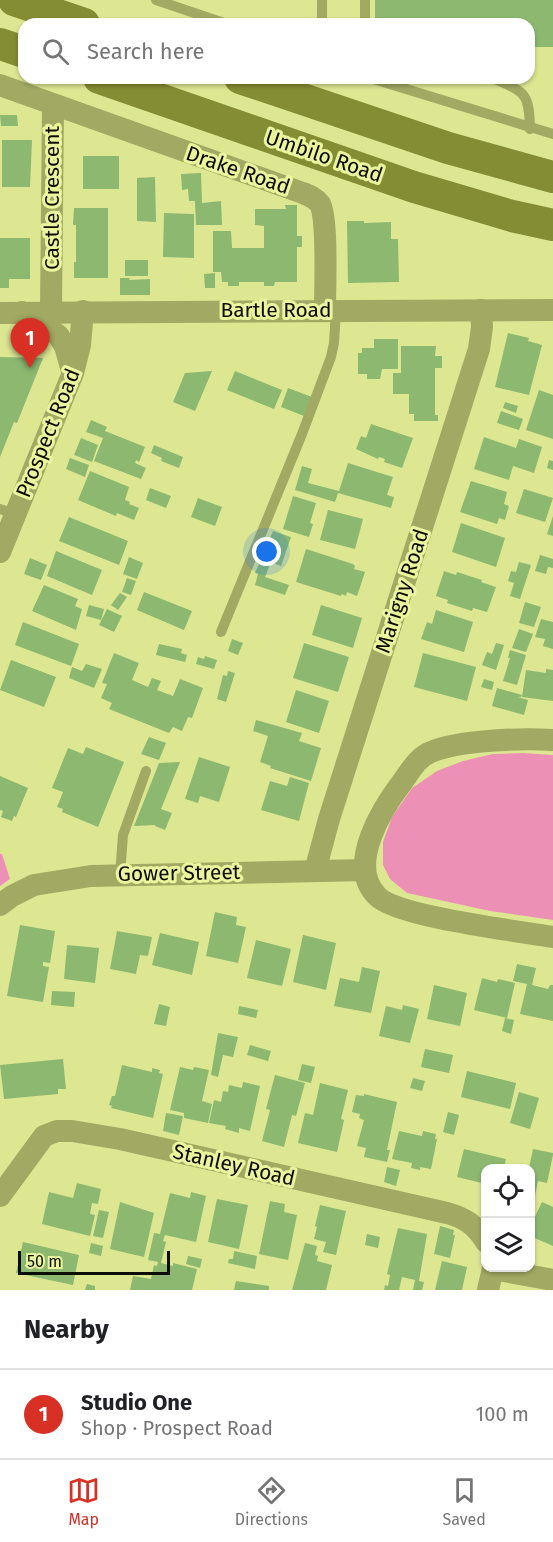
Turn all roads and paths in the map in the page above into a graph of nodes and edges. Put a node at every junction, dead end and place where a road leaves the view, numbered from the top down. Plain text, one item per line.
1 (14, 0) edge
2 (156, 0) edge
3 (322, 0) edge
4 (365, 0) edge
5 (66, 18) edge
6 (208, 18) edge
7 (322, 18) edge
8 (365, 18) edge
9 (0, 44) edge
10 (18, 50) edge
11 (116, 84) edge
12 (258, 84) edge
13 (389, 84) edge
14 (506, 84) edge
15 (0, 85) edge
16 (53, 105) junction
17 (530, 129) junction
18 (553, 134) edge
19 (553, 177) edge
20 (553, 225) edge
21 (331, 310) junction
22 (481, 310) junction
23 (553, 310) edge
24 (51, 311) junction
25 (83, 311) junction
26 (11, 312) edge
27 (73, 373) junction
28 (8, 512) edge
29 (0, 552) edge
30 (220, 632) dead end
31 (553, 740) edge
32 (146, 771) dead end
33 (365, 870) junction
34 (315, 871) junction
35 (120, 874) junction
36 (0, 905) edge
37 (553, 937) edge
38 (0, 1196) edge
39 (481, 1233) edge
40 (491, 1275) edge
41 (553, 1280) edge

1 - 5 main road
2 - 6 lane
3 - 7 lane
4 - 8 lane
9 - 10 main road
11 - 20 main road, Umbilo Road
12 - 19 main road
13 - 17 lane
14 - 17 lane
15 - 16 street, Castle Crescent
16 - 21 street, Drake Road
16 - 24 street, Castle Crescent
17 - 18 lane
21 - 22 street, Bartle Road
21 - 25 street, Bartle Road
21 - 30 lane
22 - 23 street, Bartle Road
22 - 34 street, Marigny Road
24 - 25 street, Bartle Road
24 - 26 street, Bartle Road
25 - 27 street, Prospect Road
26 - 27 street
27 - 28 street, Prospect Road
28 - 29 street, Prospect Road
31 - 33 street
32 - 35 lane
33 - 34 street, Gower Street
33 - 37 street
34 - 35 street, Gower Street
35 - 36 street, Gower Street
38 - 39 street, Stanley Road
40 - 41 street

